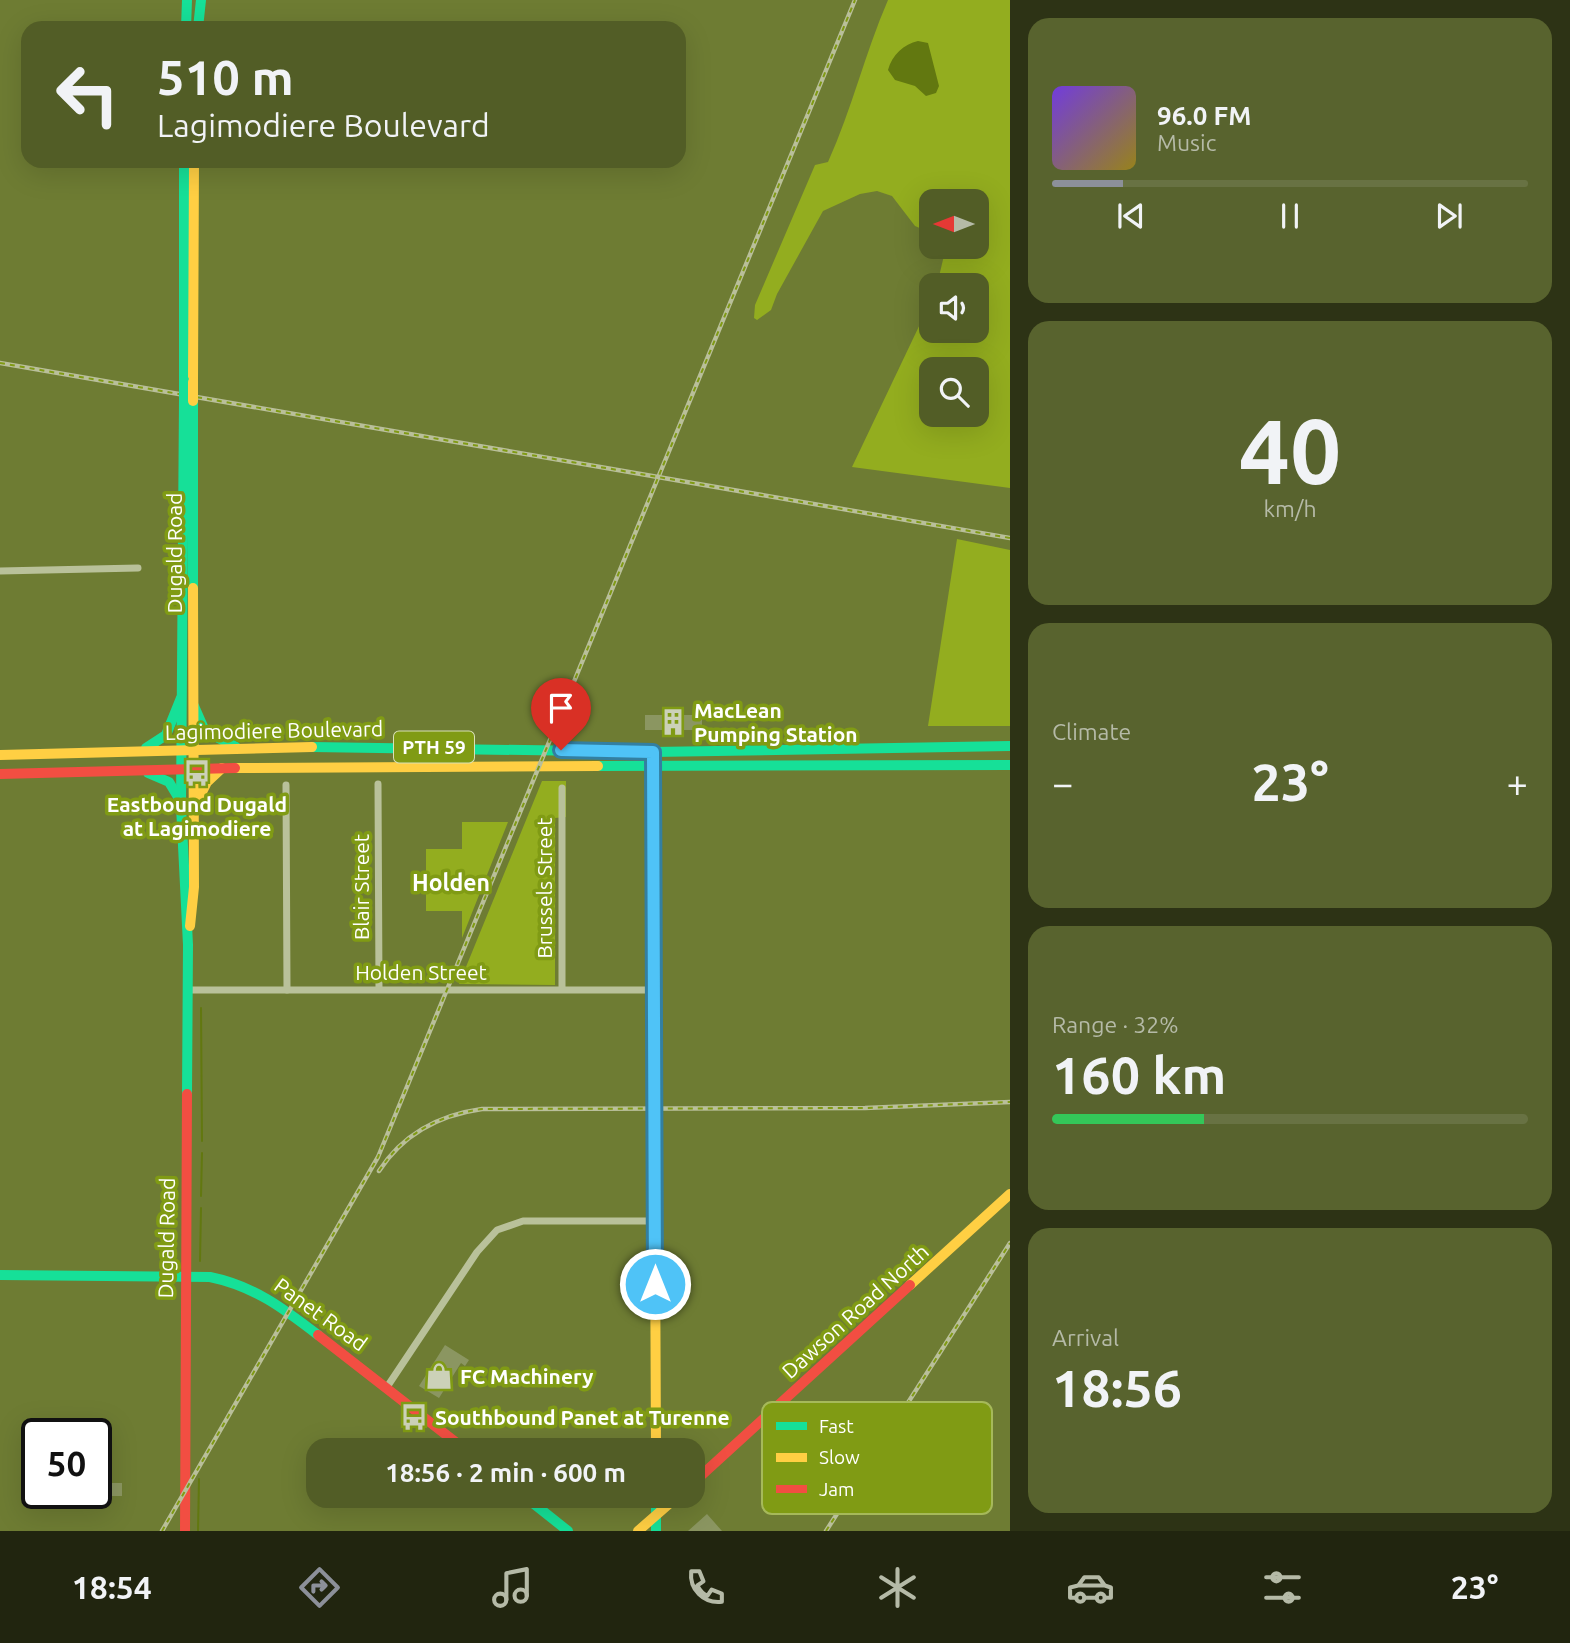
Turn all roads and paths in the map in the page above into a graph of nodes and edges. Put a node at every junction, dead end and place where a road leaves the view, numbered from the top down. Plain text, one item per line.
1 (187, 0) edge
2 (201, 0) edge
3 (186, 21) edge
4 (199, 21) edge
5 (184, 168) edge
6 (194, 168) edge
7 (188, 381) junction
8 (188, 400) junction
9 (138, 568) dead end
10 (0, 571) edge
11 (181, 698) junction
12 (194, 706) junction
13 (1010, 746) edge
14 (239, 749) junction
15 (181, 750) junction
16 (194, 750) junction
17 (132, 751) junction
18 (653, 752) junction
19 (0, 755) edge
20 (653, 765) junction
21 (1010, 765) edge
22 (222, 768) junction
23 (181, 769) junction
24 (194, 769) junction
25 (141, 770) junction
26 (0, 774) edge
27 (378, 784) dead end
28 (286, 785) dead end
29 (562, 788) dead end
30 (181, 802) junction
31 (194, 808) junction
32 (188, 945) junction
33 (379, 989) junction
34 (562, 989) junction
35 (187, 990) junction
36 (287, 990) junction
37 (654, 990) junction
38 (1010, 1195) edge
39 (655, 1221) junction
40 (0, 1275) edge
41 (184, 1275) junction
42 (387, 1387) junction
43 (782, 1402) edge
44 (762, 1420) edge
45 (451, 1438) edge
46 (656, 1438) edge
47 (705, 1472) edge
48 (539, 1508) edge
49 (656, 1508) edge
50 (665, 1508) edge
51 (656, 1516) junction
52 (185, 1531) edge
53 (568, 1531) edge
54 (638, 1531) edge
55 (656, 1531) edge

1 - 3 main road
2 - 4 main road
5 - 7 main road, Dugald Road
6 - 7 main road, Dugald Road
7 - 8 main road, Dugald Road, bridge
8 - 11 main road, Dugald Road
8 - 12 main road, Dugald Road
9 - 10 street
11 - 15 main road, Dugald Road
11 - 17 main road
12 - 14 main road
12 - 16 main road, Dugald Road
13 - 18 main road, Lagimodiere Boulevard / PTH 59
14 - 16 main road, Lagimodiere Boulevard / PTH 59
14 - 18 main road, Lagimodiere Boulevard / PTH 59
15 - 16 main road, Lagimodiere Boulevard / PTH 59
15 - 17 main road, Lagimodiere Boulevard / PTH 59
15 - 23 main road, Dugald Road
16 - 24 main road, Dugald Road
17 - 19 main road, Lagimodiere Boulevard / PTH 59
18 - 20 main road
20 - 21 main road, Lagimodiere Boulevard / PTH 59
20 - 22 main road, Lagimodiere Boulevard / PTH 59
20 - 37 main road
22 - 24 main road, Lagimodiere Boulevard / PTH 59
22 - 31 main road
23 - 24 main road, Lagimodiere Boulevard / PTH 59
23 - 25 main road, Lagimodiere Boulevard / PTH 59
23 - 30 main road, Dugald Road
24 - 31 main road, Dugald Road
25 - 26 main road, Lagimodiere Boulevard / PTH 59
25 - 30 main road
27 - 33 street, Blair Street
28 - 36 street
29 - 34 street, Brussels Street
30 - 32 main road, Dugald Road
31 - 32 main road, Dugald Road
32 - 35 main road, Dugald Road
33 - 34 street, Holden Street
33 - 36 street, Holden Street
34 - 37 street, Holden Street
35 - 36 street, Holden Street
35 - 41 main road, Dugald Road
37 - 39 main road
38 - 43 main road, Dawson Road North
39 - 42 street
39 - 46 main road
40 - 41 main road, Panet Road
41 - 42 main road, Panet Road
41 - 52 main road, Dugald Road
42 - 45 main road, Panet Road
44 - 47 main road, Dawson Road North
48 - 53 main road
49 - 51 main road
50 - 51 main road
51 - 54 main road
51 - 55 main road

